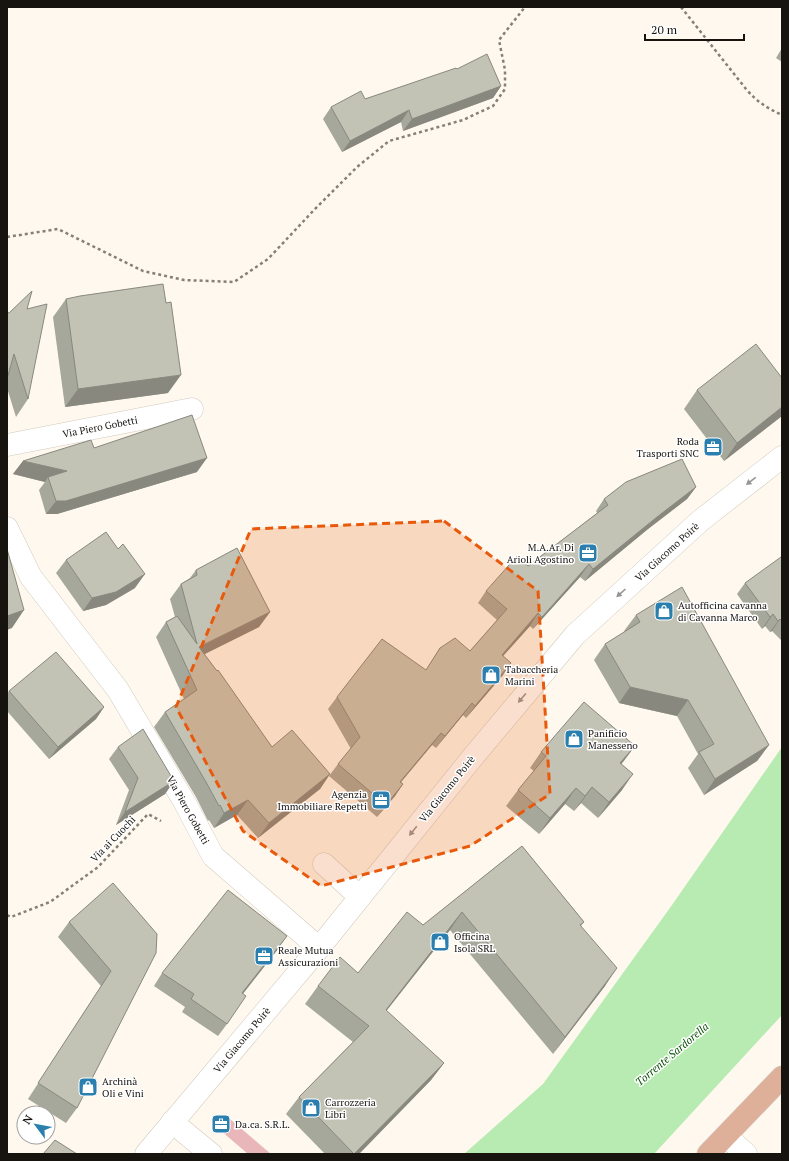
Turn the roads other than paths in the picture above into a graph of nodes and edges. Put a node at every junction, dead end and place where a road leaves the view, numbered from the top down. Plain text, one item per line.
1 (192, 409) dead end
2 (7, 445) edge
3 (782, 457) edge
4 (7, 528) edge
5 (324, 864) dead end
6 (360, 897) junction
7 (319, 948) junction
8 (782, 1077) edge
9 (172, 1122) junction
10 (726, 1136) junction
11 (146, 1154) edge
12 (211, 1154) edge
13 (708, 1154) edge
14 (746, 1154) edge

1 - 2 street, Via Piero Gobetti
3 -> 6 street, Via Giacomo Poirè
4 - 7 street, Via Piero Gobetti
5 - 6 street
6 - 7 street, Via Giacomo Poirè
7 - 9 street, Via Giacomo Poirè
8 - 10 main road
9 - 11 street, Via Giacomo Poirè
9 - 12 street
10 - 13 main road
10 - 14 street

